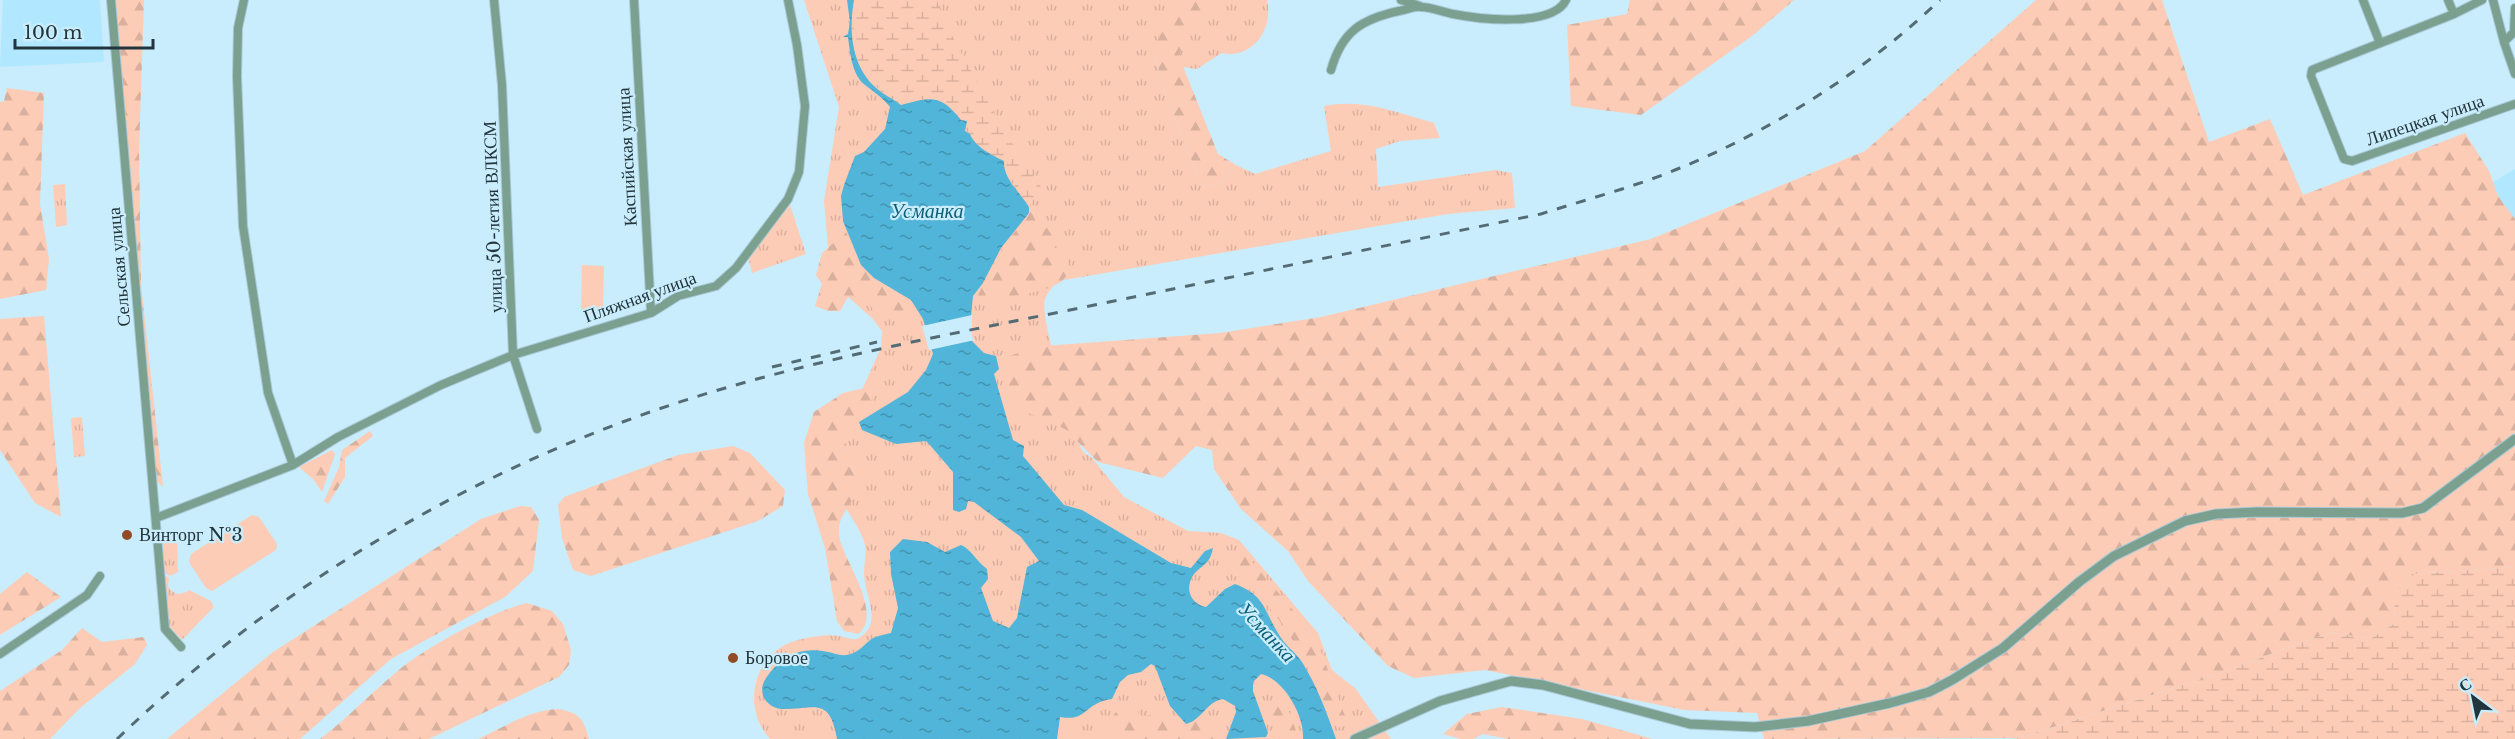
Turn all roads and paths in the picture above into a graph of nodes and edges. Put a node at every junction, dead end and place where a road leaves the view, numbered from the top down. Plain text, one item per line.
1 (111, 0) edge
2 (244, 0) edge
3 (494, 0) edge
4 (634, 0) edge
5 (788, 0) edge
6 (1401, 0) edge
7 (1566, 0) edge
8 (2363, 0) edge
9 (2448, 0) edge
10 (2482, 0) edge
11 (2493, 0) edge
12 (2512, 0) edge
13 (1421, 7) junction
14 (2515, 7) edge
15 (2454, 14) junction
16 (2504, 42) junction
17 (2380, 43) junction
18 (1331, 70) dead end
19 (2515, 74) edge
20 (2515, 104) edge
21 (651, 313) junction
22 (513, 355) junction
23 (537, 429) dead end
24 (2515, 439) edge
25 (294, 465) junction
26 (156, 518) junction
27 (100, 576) dead end
28 (182, 647) dead end
29 (0, 654) edge
30 (1355, 739) edge

1 - 26 street, Сельская улица
2 - 25 street
3 - 22 street, улица 50-летия ВЛКСМ
4 - 21 street, Каспийская улица
5 - 21 street, Пляжная улица
6 - 13 street
7 - 13 street
8 - 17 street
9 - 15 street
10 - 15 street
11 - 16 street
12 - 14 street
13 - 18 street
14 - 16 street
15 - 17 street
16 - 19 street
17 - 20 street, Липецкая улица
21 - 22 street, Пляжная улица
22 - 23 street, улица 50-летия ВЛКСМ
22 - 25 street, Пляжная улица
24 - 30 street
25 - 26 street, Пляжная улица
26 - 28 street, Сельская улица
27 - 29 street

